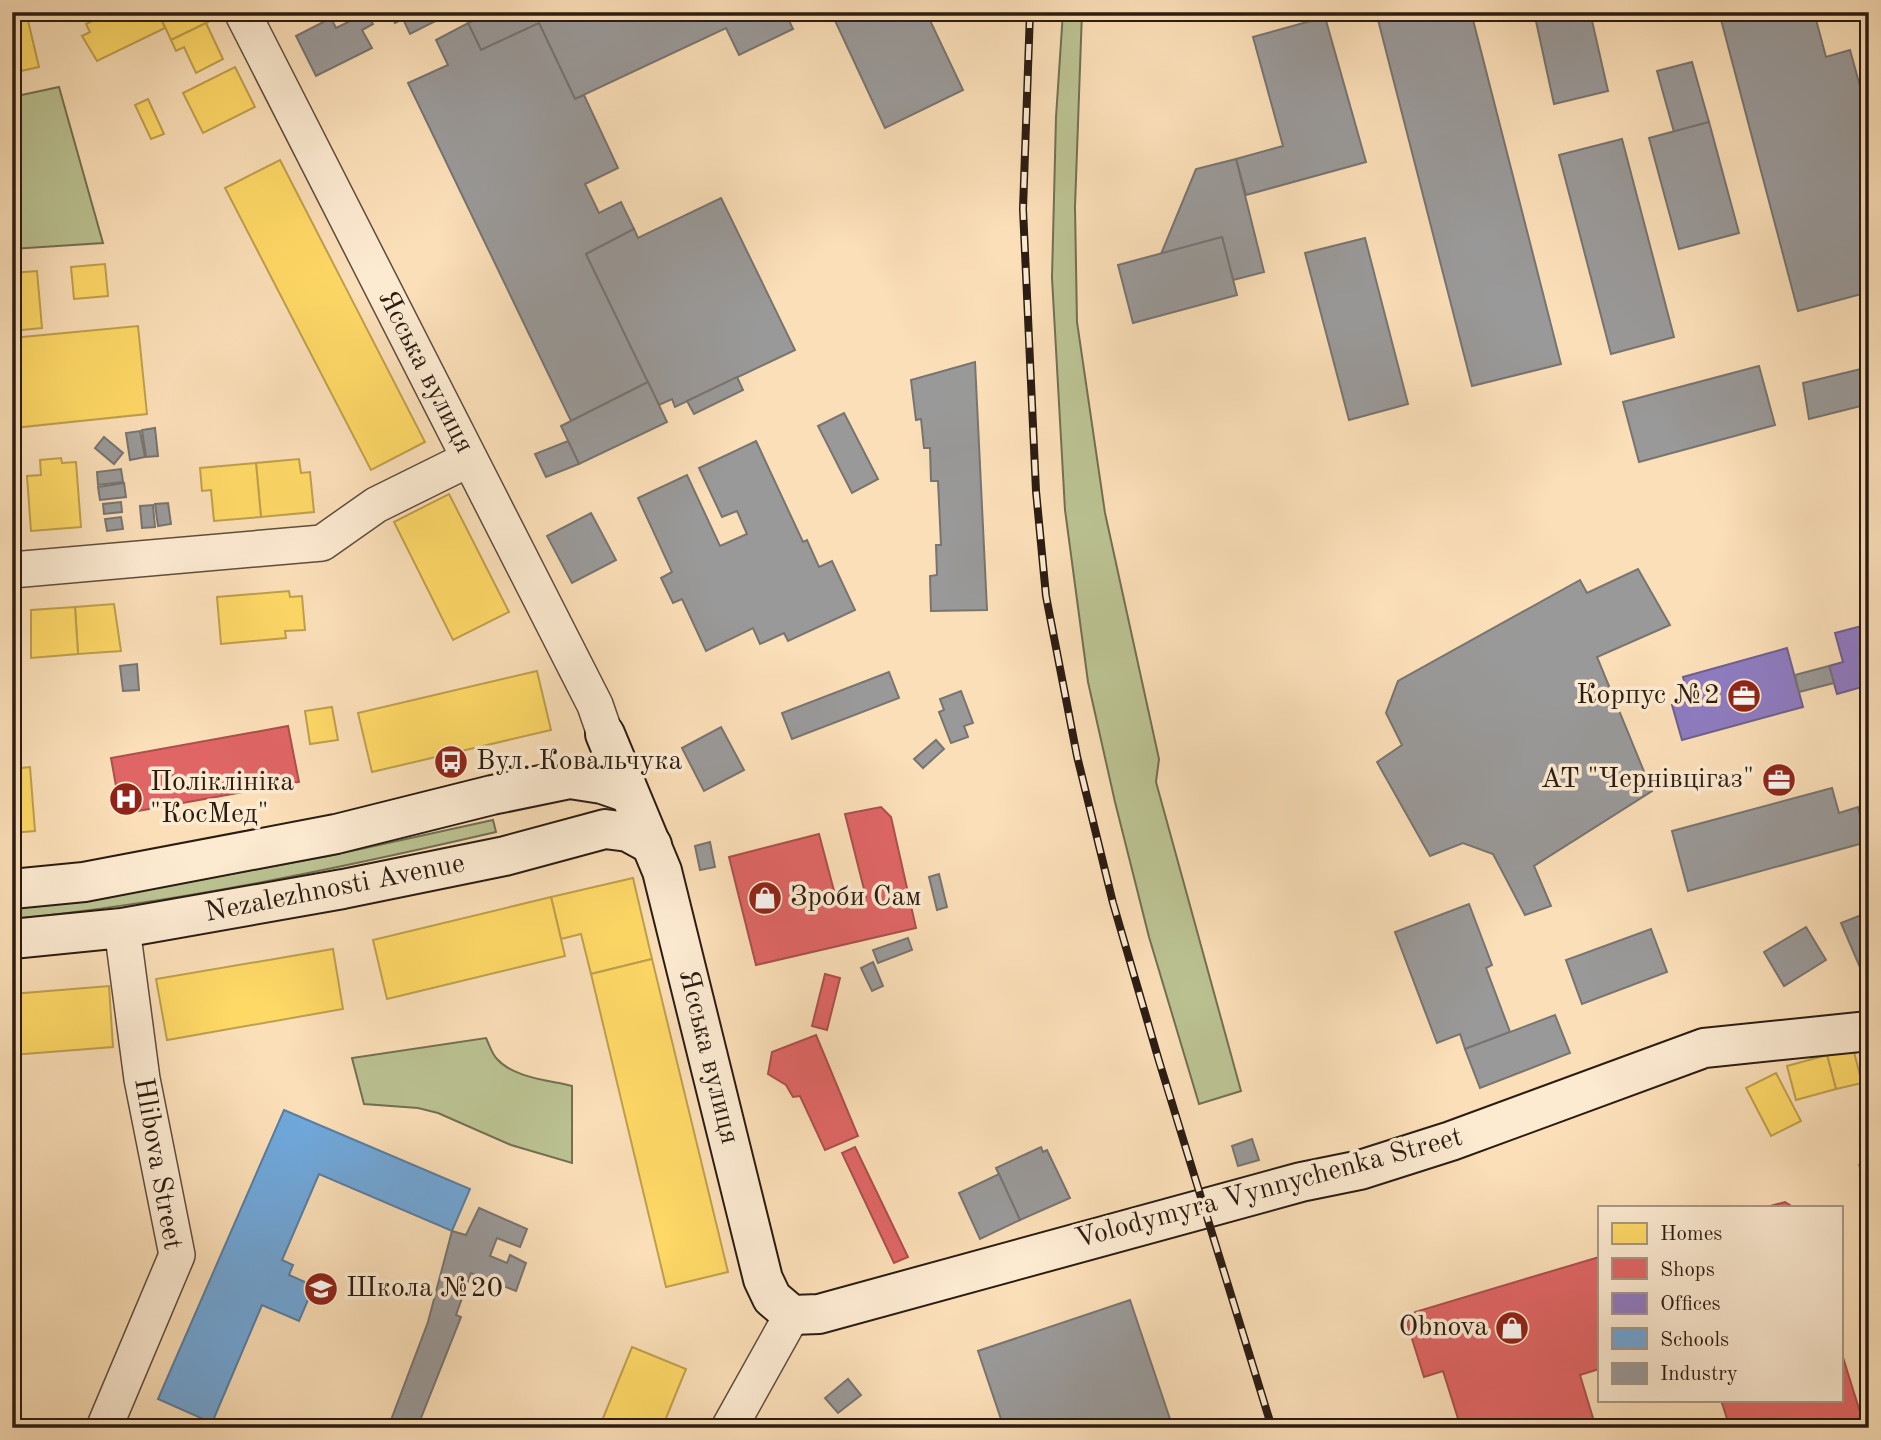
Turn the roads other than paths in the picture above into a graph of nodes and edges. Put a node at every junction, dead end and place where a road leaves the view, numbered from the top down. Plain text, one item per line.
1 (242, 12) edge
2 (469, 459) junction
3 (12, 570) edge
4 (605, 734) junction
5 (570, 779) junction
6 (628, 793) junction
7 (652, 845) junction
8 (12, 888) edge
9 (122, 928) junction
10 (12, 939) edge
11 (1869, 1031) edge
12 (792, 1315) junction
13 (104, 1428) edge
14 (729, 1428) edge

1 - 2 street, Ясська вулиця
2 - 3 street
2 - 4 street, Ясська вулиця
4 - 5 main road
4 - 6 main road, Ясська вулиця
5 - 6 main road, Nezalezhnosti Avenue
5 - 8 main road, Nezalezhnosti Avenue
6 - 7 main road, Ясська вулиця
7 - 9 main road, Nezalezhnosti Avenue
7 - 12 main road, Ясська вулиця
9 - 10 main road, Nezalezhnosti Avenue
9 - 13 street, Hlibova Street
11 - 12 main road, Volodymyra Vynnychenka Street
12 - 14 street

